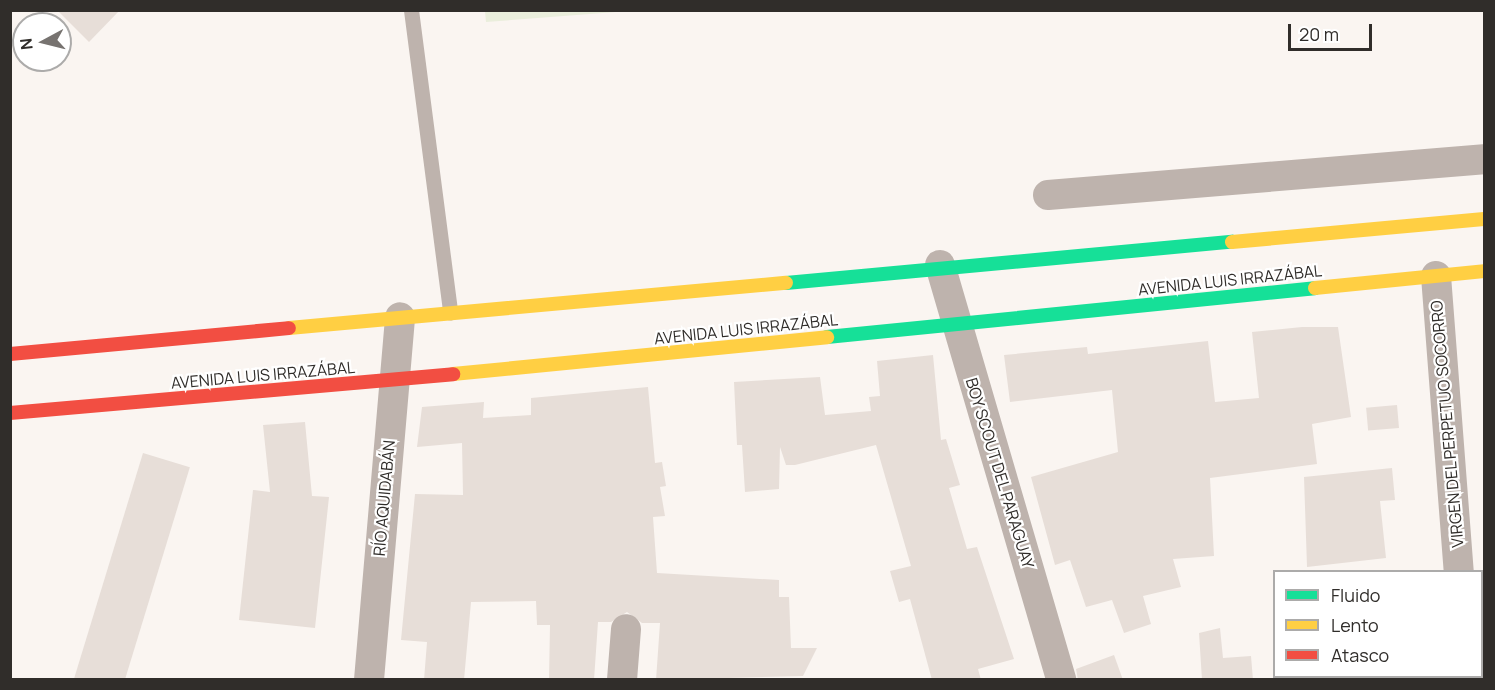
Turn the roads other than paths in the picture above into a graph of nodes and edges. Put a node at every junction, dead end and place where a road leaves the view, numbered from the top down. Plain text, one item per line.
1 (411, 10) edge
2 (1485, 159) edge
3 (1048, 195) dead end
4 (1485, 219) edge
5 (940, 265) junction
6 (1485, 272) edge
7 (1436, 276) junction
8 (450, 312) junction
9 (400, 317) junction
10 (956, 325) junction
11 (10, 354) edge
12 (394, 381) junction
13 (10, 413) edge
14 (1459, 570) edge
15 (626, 629) dead end
16 (369, 680) edge
17 (622, 680) edge
18 (1061, 680) edge

1 - 8 lane
2 - 3 street
4 - 5 main road
5 - 8 main road
5 - 10 street, BOY SCOUT DEL PARAGUAY
6 - 7 main road, AVENIDA LUIS IRRAZÁBAL
7 - 10 main road, AVENIDA LUIS IRRAZÁBAL
7 - 14 street, VIRGEN DEL PERPETUO SOCORRO
8 - 9 main road
9 - 11 main road
9 - 12 street, RÍO AQUIDABÁN
10 - 12 main road, AVENIDA LUIS IRRAZÁBAL
10 - 18 street, BOY SCOUT DEL PARAGUAY
12 - 13 main road, AVENIDA LUIS IRRAZÁBAL
12 - 16 street, RÍO AQUIDABÁN
15 - 17 street

